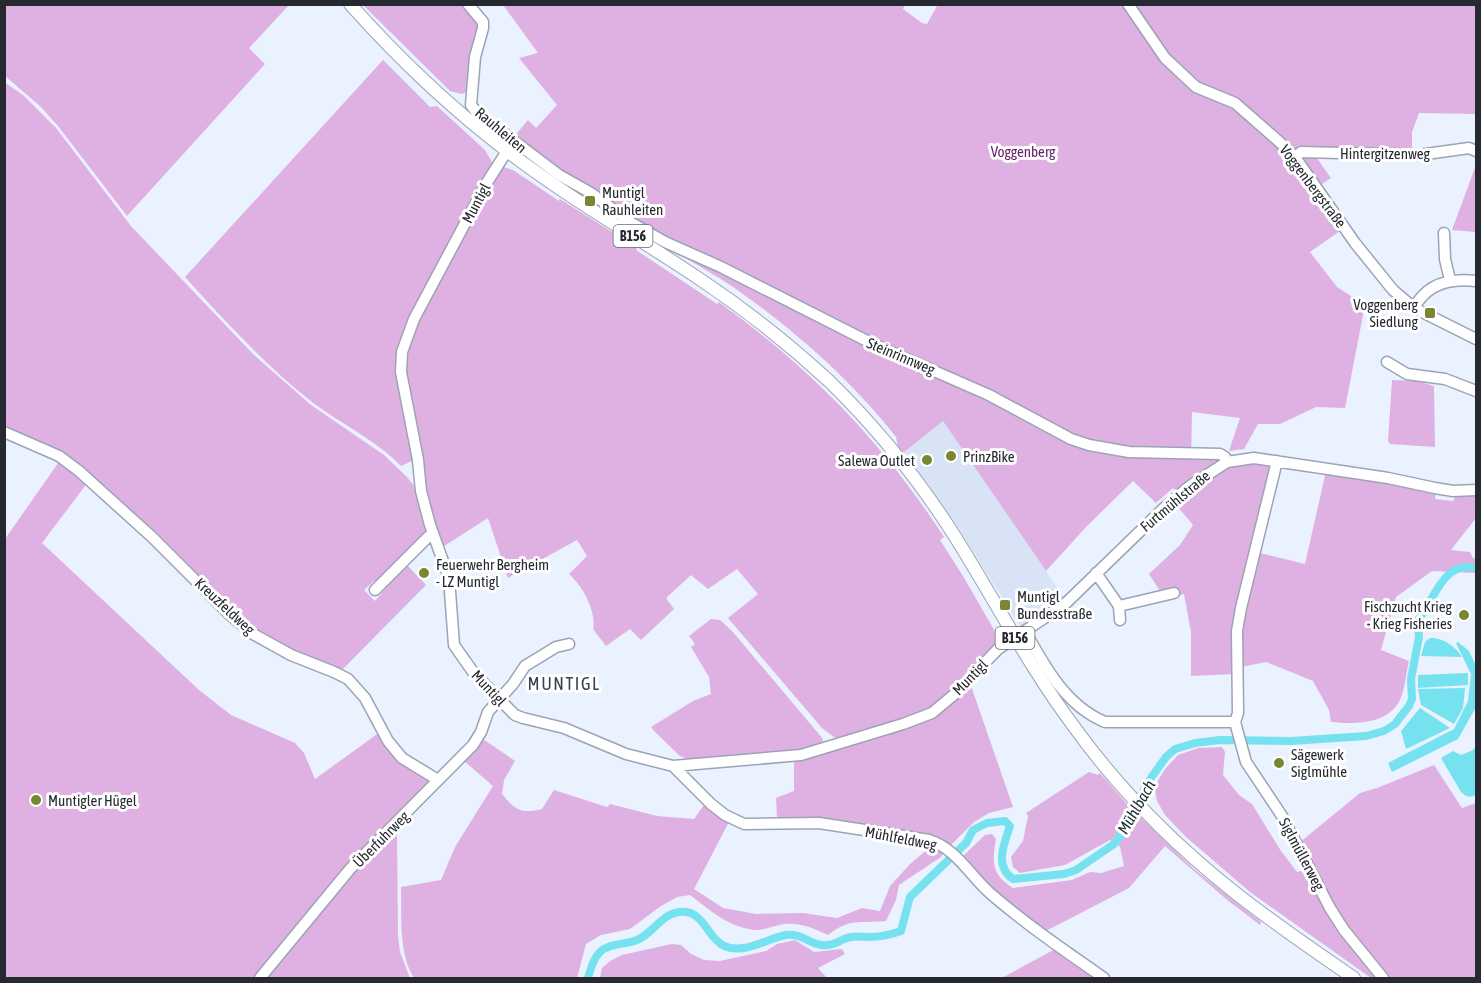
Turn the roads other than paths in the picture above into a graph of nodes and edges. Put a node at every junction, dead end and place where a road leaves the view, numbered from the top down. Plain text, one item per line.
1 (350, 4) edge
2 (468, 4) edge
3 (1128, 4) edge
4 (507, 151) junction
5 (1476, 151) edge
6 (1294, 157) junction
7 (591, 193) joint
8 (1444, 233) dead end
9 (1450, 280) junction
10 (1476, 280) edge
11 (1414, 308) junction
12 (1476, 339) edge
13 (1387, 363) dead end
14 (1476, 391) edge
15 (4, 432) edge
16 (1277, 461) junction
17 (1227, 462) junction
18 (1476, 490) edge
19 (433, 535) junction
20 (1096, 573) junction
21 (375, 590) dead end
22 (1174, 593) dead end
23 (1119, 606) junction
24 (1120, 620) dead end
25 (1020, 635) junction
26 (569, 644) dead end
27 (499, 699) junction
28 (1235, 722) junction
29 (672, 766) junction
30 (438, 780) junction
31 (260, 978) edge
32 (1104, 978) edge
33 (1354, 978) edge
34 (1383, 978) edge

1 - 4 main road, B156
2 - 7 street, Rauhleiten
3 - 6 street, Voggenbergstraße
4 - 19 street, Muntigl
4 - 25 main road, B156
5 - 6 street, Hintergitzenweg
6 - 11 street, Voggenbergstraße
7 - 17 street, Steinrinnweg
8 - 9 street
9 - 10 street
9 - 11 street
11 - 12 street, Voggenbergstraße
13 - 14 street
15 - 30 street, Kreuzfeldweg
16 - 17 street, Furtmühlstraße
16 - 18 street, Furtmühlstraße
16 - 28 street, Siglmüllerweg
17 - 20 street, Furtmühlstraße
19 - 21 street
19 - 27 street, Muntigl
20 - 23 street
20 - 25 street, Furtmühlstraße
22 - 23 street
23 - 24 street
25 - 28 street
25 - 29 street, Muntigl
25 - 33 main road, B156
26 - 27 street, Überfuhrweg
27 - 29 street, Muntigl
27 - 30 street, Überfuhrweg
28 - 34 street, Siglmüllerweg
29 - 32 street, Mühlfeldweg
30 - 31 street, Überfuhrweg

